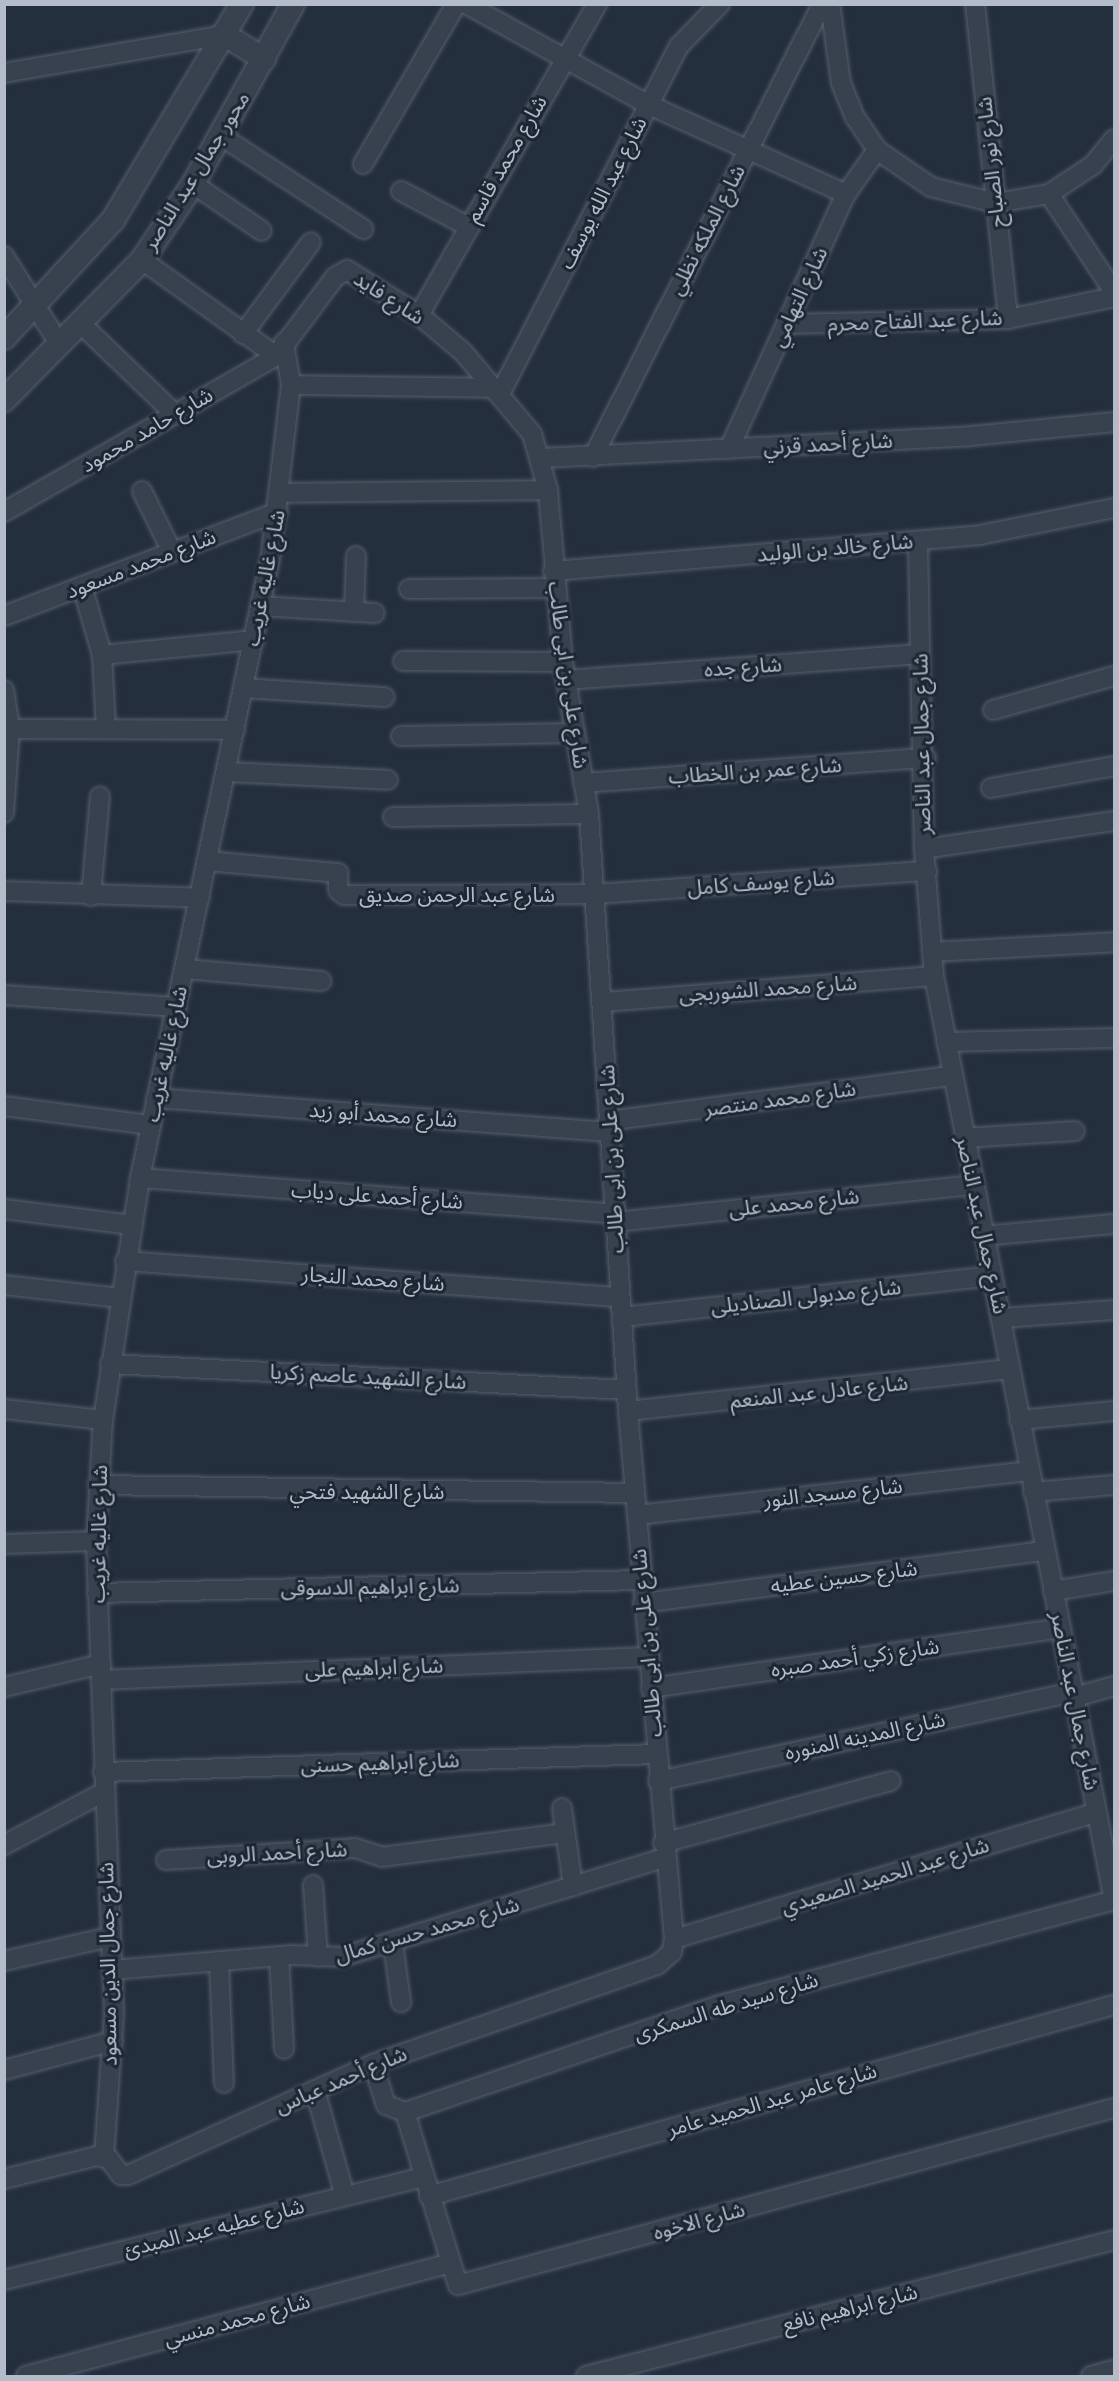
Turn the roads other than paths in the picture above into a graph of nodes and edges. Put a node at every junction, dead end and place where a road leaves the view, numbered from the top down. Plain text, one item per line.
1 (242, 4) edge
2 (293, 4) edge
3 (456, 4) edge
4 (466, 4) edge
5 (597, 4) edge
6 (720, 4) edge
7 (822, 4) edge
8 (830, 4) edge
9 (975, 4) edge
10 (225, 35) junction
11 (264, 59) junction
12 (563, 61) junction
13 (4, 73) edge
14 (649, 105) junction
15 (221, 136) junction
16 (1114, 139) edge
17 (877, 150) junction
18 (747, 151) junction
19 (363, 164) dead end
20 (193, 184) junction
21 (401, 191) dead end
22 (846, 194) junction
23 (1049, 194) junction
24 (996, 203) junction
25 (467, 226) junction
26 (363, 229) dead end
27 (262, 231) dead end
28 (311, 242) dead end
29 (4, 256) edge
30 (142, 260) junction
31 (1114, 292) edge
32 (1114, 297) edge
33 (35, 304) junction
34 (419, 315) junction
35 (1008, 319) junction
36 (81, 324) junction
37 (786, 324) junction
38 (243, 334) junction
39 (4, 338) edge
40 (60, 345) junction
41 (280, 350) junction
42 (291, 385) junction
43 (499, 390) junction
44 (7, 391) edge
45 (175, 414) junction
46 (1114, 422) edge
47 (729, 449) junction
48 (593, 457) junction
49 (541, 458) junction
50 (548, 490) junction
51 (142, 491) dead end
52 (280, 493) junction
53 (1114, 508) edge
54 (4, 512) edge
55 (278, 512) junction
56 (918, 542) junction
57 (172, 552) junction
58 (356, 556) dead end
59 (554, 580) junction
60 (82, 586) junction
61 (409, 589) dead end
62 (261, 606) junction
63 (354, 612) junction
64 (375, 613) dead end
65 (4, 616) edge
66 (254, 640) junction
67 (919, 654) junction
68 (102, 655) junction
69 (403, 661) dead end
70 (563, 662) junction
71 (1114, 676) edge
72 (566, 680) junction
73 (244, 688) junction
74 (4, 690) edge
75 (385, 697) dead end
76 (993, 710) dead end
77 (8, 729) edge
78 (106, 729) junction
79 (235, 730) junction
80 (575, 733) junction
81 (401, 736) dead end
82 (926, 759) junction
83 (1114, 766) edge
84 (226, 772) junction
85 (388, 780) dead end
86 (583, 783) junction
87 (991, 788) dead end
88 (100, 796) dead end
89 (4, 813) edge
90 (590, 814) junction
91 (393, 817) dead end
92 (1114, 821) edge
93 (924, 849) junction
94 (208, 861) junction
95 (927, 871) junction
96 (4, 891) edge
97 (596, 894) junction
98 (90, 896) junction
99 (200, 898) junction
100 (1114, 942) edge
101 (932, 952) junction
102 (185, 969) junction
103 (934, 976) junction
104 (321, 981) dead end
105 (4, 995) edge
106 (603, 1002) junction
107 (177, 1007) junction
108 (1114, 1038) edge
109 (946, 1042) junction
110 (952, 1076) junction
111 (156, 1098) junction
112 (4, 1106) edge
113 (151, 1125) junction
114 (609, 1127) junction
115 (1075, 1131) dead end
116 (964, 1138) junction
117 (140, 1178) junction
118 (974, 1185) junction
119 (4, 1209) edge
120 (615, 1218) junction
121 (1114, 1224) edge
122 (132, 1225) junction
123 (984, 1236) junction
124 (125, 1261) junction
125 (991, 1276) junction
126 (4, 1285) edge
127 (620, 1297) junction
128 (120, 1298) junction
129 (1114, 1310) edge
130 (622, 1317) junction
131 (1002, 1318) junction
132 (110, 1364) junction
133 (1009, 1369) junction
134 (627, 1390) junction
135 (4, 1409) edge
136 (628, 1411) junction
137 (1114, 1412) edge
138 (103, 1420) junction
139 (1019, 1420) junction
140 (1029, 1472) junction
141 (98, 1485) junction
142 (1114, 1485) edge
143 (1033, 1492) junction
144 (635, 1493) junction
145 (637, 1515) junction
146 (96, 1540) junction
147 (4, 1544) edge
148 (1045, 1551) junction
149 (642, 1581) junction
150 (1114, 1581) edge
151 (1053, 1591) junction
152 (97, 1593) junction
153 (644, 1603) junction
154 (1060, 1628) junction
155 (648, 1657) junction
156 (101, 1672) junction
157 (1114, 1686) edge
158 (4, 1687) edge
159 (651, 1688) junction
160 (1073, 1694) junction
161 (656, 1754) junction
162 (103, 1772) junction
163 (658, 1781) junction
164 (891, 1781) dead end
165 (104, 1792) junction
166 (562, 1808) dead end
167 (1103, 1816) edge
168 (565, 1833) junction
169 (4, 1845) edge
170 (664, 1851) junction
171 (166, 1860) dead end
172 (313, 1885) dead end
173 (573, 1886) junction
174 (1114, 1900) edge
175 (110, 1937) junction
176 (674, 1939) junction
177 (393, 1944) junction
178 (279, 1956) junction
179 (318, 1958) junction
180 (4, 1961) edge
181 (219, 1961) junction
182 (112, 1970) junction
183 (401, 2002) dead end
184 (1114, 2004) edge
185 (113, 2041) junction
186 (284, 2049) dead end
187 (373, 2064) junction
188 (4, 2070) edge
189 (224, 2083) dead end
190 (315, 2090) junction
191 (1114, 2108) edge
192 (405, 2112) junction
193 (104, 2157) junction
194 (424, 2177) junction
195 (4, 2179) edge
196 (345, 2196) junction
197 (429, 2196) junction
198 (1114, 2240) edge
199 (448, 2264) junction
200 (4, 2280) edge
201 (1114, 2370) edge
202 (26, 2376) edge
203 (586, 2376) edge
204 (1091, 2376) edge

1 - 10 street, محور جمال عبد الناصر
2 - 11 street, محور جمال عبد الناصر
3 - 19 street
4 - 12 street
5 - 12 street, شارع محمد قاسم
6 - 14 street, شارع عبد الله يوسف
7 - 18 street, شارع الملكه نظلي
8 - 17 street
9 - 24 street, شارع نور الصباح
10 - 11 street
10 - 13 street
10 - 33 street, محور جمال عبد الناصر
11 - 15 street, محور جمال عبد الناصر
12 - 14 street
12 - 25 street, شارع محمد قاسم
14 - 18 street
14 - 43 street, شارع عبد الله يوسف
15 - 20 street, محور جمال عبد الناصر
15 - 26 street
16 - 23 street
17 - 22 street, شارع التهامي
17 - 24 street
18 - 22 street
18 - 48 street, شارع الملكه نظلي
20 - 27 street
20 - 30 street, محور جمال عبد الناصر
21 - 25 street
22 - 37 street, شارع التهامي
23 - 24 street
23 - 31 street
24 - 35 street, شارع نور الصباح
25 - 34 street, شارع محمد قاسم
28 - 38 street
29 - 33 street
30 - 36 street, محور جمال عبد الناصر
30 - 38 street
32 - 35 street, شارع عبد الفتاح محرم
33 - 39 street, محور جمال عبد الناصر
33 - 40 street
34 - 41 street, شارع فايد
34 - 43 street, شارع فايد
35 - 37 street, شارع عبد الفتاح محرم
36 - 40 street, محور جمال عبد الناصر
36 - 45 street
37 - 47 street, شارع التهامي
38 - 41 street
40 - 44 street, محور جمال عبد الناصر
41 - 42 street, شارع غاليه غريب
41 - 45 street, شارع حامد محمود
42 - 43 street
42 - 52 street, شارع غاليه غريب
43 - 49 street, شارع على بن ابى طالب
45 - 54 street, شارع حامد محمود
46 - 47 street, شارع أحمد قرني
47 - 48 street, شارع أحمد قرني
48 - 49 street, شارع أحمد قرني
49 - 50 street, شارع على بن ابى طالب
50 - 52 street
50 - 59 street, شارع على بن ابى طالب
51 - 57 street
52 - 55 street, شارع غاليه غريب
53 - 56 street, شارع خالد بن الوليد
55 - 57 street, شارع محمد مسعود
55 - 62 street, شارع غاليه غريب
56 - 59 street, شارع خالد بن الوليد
56 - 67 street, شارع جمال عبد الناصر
57 - 60 street, شارع محمد مسعود
58 - 63 street
59 - 61 street, شارع خالد بن الوليد
59 - 70 street, شارع على بن ابى طالب
60 - 65 street, شارع محمد مسعود
60 - 68 street
62 - 63 street
62 - 66 street, شارع غاليه غريب
63 - 64 street
66 - 68 street
66 - 73 street, شارع غاليه غريب
67 - 72 street, شارع جده
67 - 82 street, شارع جمال عبد الناصر
68 - 78 street
69 - 70 street
70 - 72 street, شارع على بن ابى طالب
71 - 76 street
72 - 80 street, شارع على بن ابى طالب
73 - 75 street
73 - 79 street, شارع غاليه غريب
74 - 77 street
77 - 78 street
77 - 89 street
78 - 79 street
79 - 84 street, شارع غاليه غريب
80 - 81 street
80 - 86 street, شارع على بن ابى طالب
82 - 86 street, شارع عمر بن الخطاب
82 - 93 street, شارع جمال عبد الناصر
83 - 87 street
84 - 85 street
84 - 94 street, شارع غاليه غريب
86 - 90 street, شارع على بن ابى طالب
88 - 98 street
90 - 91 street
90 - 97 street, شارع على بن ابى طالب
92 - 93 street
93 - 95 street, شارع جمال عبد الناصر
94 - 97 street, شارع عبد الرحمن صديق
94 - 99 street, شارع غاليه غريب
95 - 97 street, شارع يوسف كامل
95 - 101 street, شارع جمال عبد الناصر
96 - 98 street
97 - 106 street, شارع على بن ابى طالب
98 - 99 street
99 - 102 street, شارع غاليه غريب
100 - 101 street
101 - 103 street, شارع جمال عبد الناصر
102 - 104 street
102 - 107 street, شارع غاليه غريب
103 - 106 street, شارع محمد الشوربجى
103 - 109 street, شارع جمال عبد الناصر
105 - 107 street
106 - 114 street, شارع على بن ابى طالب
107 - 111 street, شارع غاليه غريب
108 - 109 street
109 - 110 street, شارع جمال عبد الناصر
110 - 114 street, شارع محمد منتصر
110 - 116 street, شارع جمال عبد الناصر
111 - 113 street, شارع غاليه غريب
111 - 114 street, شارع محمد أبو زيد
112 - 113 street
113 - 117 street, شارع غاليه غريب
114 - 120 street, شارع على بن ابى طالب
115 - 116 street
116 - 118 street, شارع جمال عبد الناصر
117 - 120 street, شارع أحمد على دياب
117 - 122 street, شارع غاليه غريب
118 - 120 street, شارع محمد على
118 - 123 street, شارع جمال عبد الناصر
119 - 122 street
120 - 127 street, شارع على بن ابى طالب
121 - 123 street
122 - 124 street, شارع غاليه غريب
123 - 125 street, شارع جمال عبد الناصر
124 - 127 street, شارع محمد النجار
124 - 128 street, شارع غاليه غريب
125 - 130 street, شارع مدبولى الصناديلى
125 - 131 street, شارع جمال عبد الناصر
126 - 128 street
127 - 130 street, شارع على بن ابى طالب
128 - 132 street, شارع غاليه غريب
129 - 131 street
130 - 134 street, شارع على بن ابى طالب
131 - 133 street, شارع جمال عبد الناصر
132 - 134 street, شارع الشهيد عاصم زكريا
132 - 138 street, شارع غاليه غريب
133 - 136 street, شارع عادل عبد المنعم
133 - 139 street, شارع جمال عبد الناصر
134 - 136 street, شارع على بن ابى طالب
135 - 138 street
136 - 144 street, شارع على بن ابى طالب
137 - 139 street
138 - 141 street, شارع غاليه غريب
139 - 140 street, شارع جمال عبد الناصر
140 - 143 street, شارع جمال عبد الناصر
140 - 145 street, شارع مسجد النور
141 - 144 street, شارع الشهيد فتحي
141 - 146 street, شارع غاليه غريب
142 - 143 street
143 - 148 street, شارع جمال عبد الناصر
144 - 145 street, شارع على بن ابى طالب
145 - 149 street, شارع على بن ابى طالب
146 - 147 street
146 - 152 street, شارع غاليه غريب
148 - 151 street, شارع جمال عبد الناصر
148 - 153 street, شارع حسين عطيه
149 - 152 street, شارع ابراهيم الدسوقى
149 - 153 street, شارع على بن ابى طالب
150 - 151 street
151 - 154 street, شارع جمال عبد الناصر
152 - 156 street, شارع غاليه غريب
153 - 155 street, شارع على بن ابى طالب
154 - 159 street, شارع زكي أحمد صبره
154 - 160 street, شارع جمال عبد الناصر
155 - 156 street, شارع ابراهيم على
155 - 159 street, شارع على بن ابى طالب
156 - 158 street, شارع ابراهيم على
156 - 162 street, شارع غاليه غريب
157 - 160 street, شارع المدينه المنوره
159 - 161 street, شارع على بن ابى طالب
160 - 163 street, شارع المدينه المنوره
160 - 167 street, شارع جمال عبد الناصر
161 - 162 street, شارع ابراهيم حسنى
161 - 163 street, شارع على بن ابى طالب
162 - 165 street, شارع جمال الدين مسعود
163 - 170 street, شارع على بن ابى طالب
164 - 170 street, شارع محمد حسن كمال
165 - 169 street
165 - 175 street, شارع جمال الدين مسعود
166 - 168 street
167 - 174 street, شارع جمال عبد الناصر
167 - 176 street, شارع عبد الحميد الصعيدي
168 - 171 street, شارع أحمد الروبى
168 - 173 street
170 - 173 street, شارع محمد حسن كمال
170 - 176 street, شارع على بن ابى طالب
172 - 179 street
173 - 177 street, شارع محمد حسن كمال
174 - 192 street, شارع سيد طه السمكرى
175 - 180 street
175 - 182 street, شارع جمال الدين مسعود
176 - 187 street, شارع أحمد عباس
177 - 179 street, شارع محمد حسن كمال
177 - 183 street
178 - 179 street, شارع محمد حسن كمال
178 - 181 street, شارع محمد حسن كمال
178 - 186 street
181 - 182 street, شارع محمد حسن كمال
181 - 189 street
182 - 185 street, شارع جمال الدين مسعود
184 - 197 street, شارع عامر عبد الحميد عامر
185 - 188 street
185 - 193 street, شارع جمال الدين مسعود
187 - 190 street, شارع أحمد عباس
187 - 192 street
190 - 193 street, شارع أحمد عباس
190 - 196 street
191 - 199 street, شارع الاخوه
192 - 194 street, شارع الاخوه
193 - 195 street
194 - 196 street, شارع عطيه عبد المبدئ
194 - 197 street, شارع الاخوه
196 - 200 street, شارع عطيه عبد المبدئ
197 - 199 street, شارع الاخوه
198 - 203 street, شارع ابراهيم نافع
199 - 202 street, شارع محمد منسي
201 - 204 street

